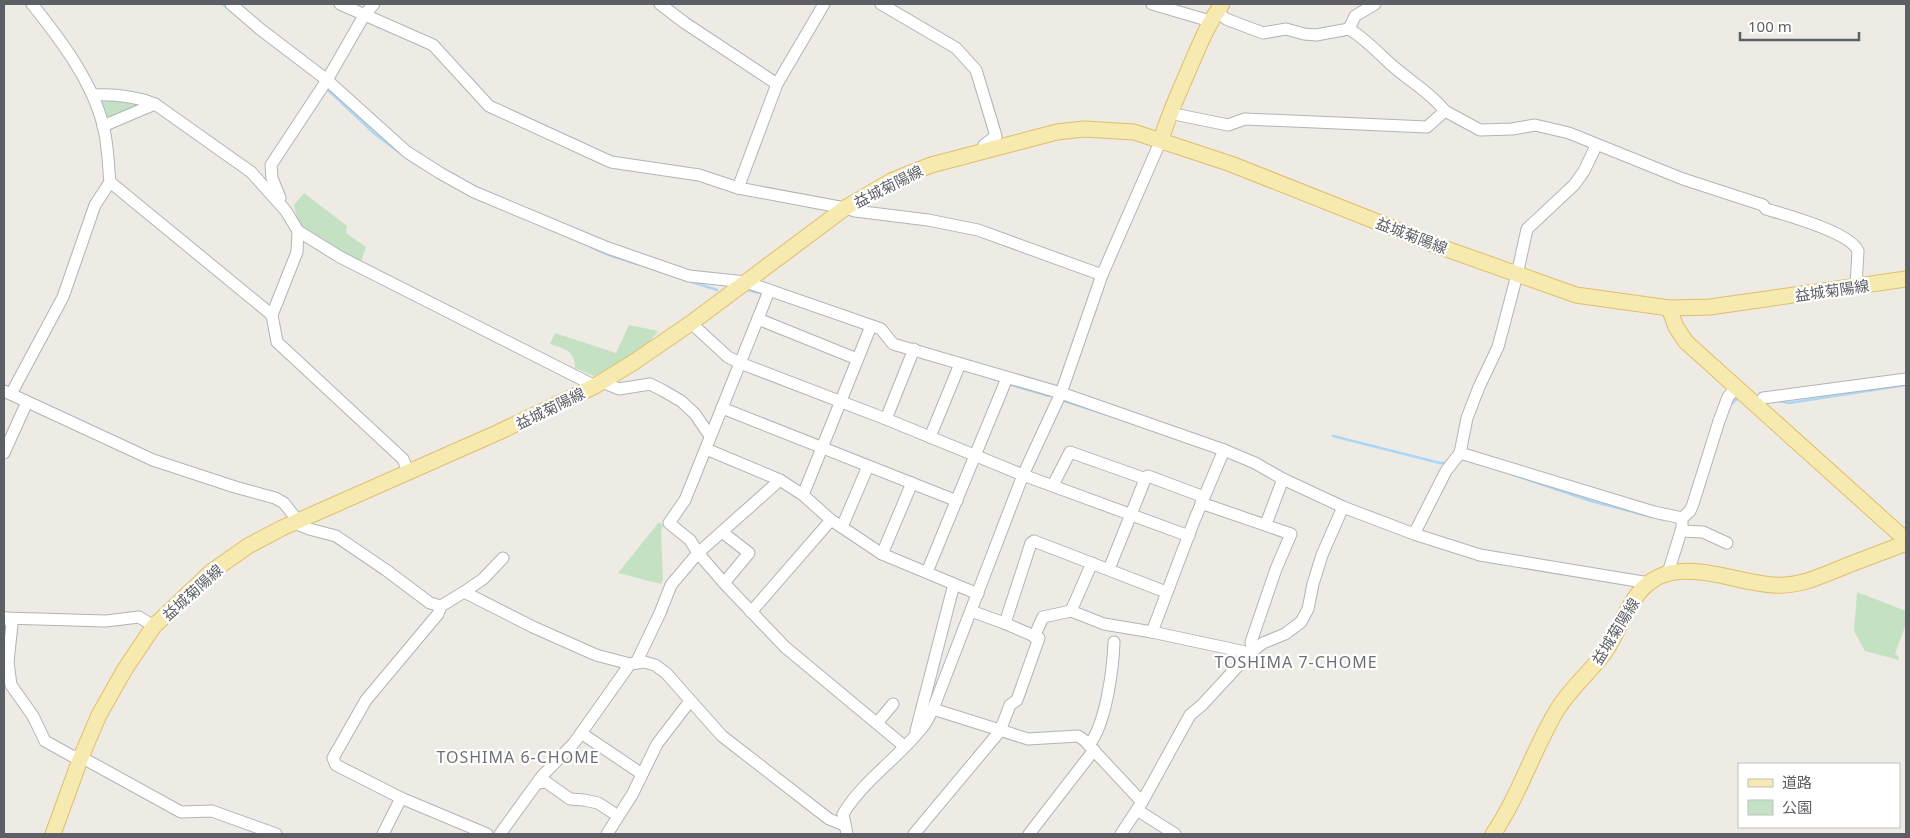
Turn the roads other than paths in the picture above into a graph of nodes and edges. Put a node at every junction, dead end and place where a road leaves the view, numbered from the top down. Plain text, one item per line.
1 (32, 4) edge
2 (231, 4) edge
3 (340, 4) edge
4 (374, 4) edge
5 (660, 4) edge
6 (824, 4) edge
7 (881, 4) edge
8 (1152, 4) edge
9 (1375, 4) edge
10 (1216, 12) edge
11 (365, 14) junction
12 (1349, 29) junction
13 (327, 80) junction
14 (776, 84) junction
15 (93, 95) junction
16 (155, 104) junction
17 (1445, 111) junction
18 (1170, 113) junction
19 (103, 126) junction
20 (1161, 140) junction
21 (1596, 146) junction
22 (985, 150) junction
23 (110, 182) junction
24 (738, 188) junction
25 (845, 208) junction
26 (286, 211) junction
27 (298, 231) junction
28 (1517, 275) junction
29 (1102, 276) junction
30 (1906, 279) edge
31 (746, 282) junction
32 (1856, 286) junction
33 (769, 291) junction
34 (1669, 308) junction
35 (272, 315) junction
36 (758, 319) junction
37 (691, 323) junction
38 (871, 326) junction
39 (914, 349) junction
40 (857, 359) junction
41 (740, 363) junction
42 (960, 364) junction
43 (1007, 378) junction
44 (1906, 379) edge
45 (599, 384) junction
46 (1737, 386) junction
47 (8, 393) edge
48 (1061, 393) junction
49 (1763, 398) dead end
50 (27, 402) junction
51 (840, 402) junction
52 (722, 408) junction
53 (886, 419) junction
54 (710, 436) junction
55 (930, 436) junction
56 (822, 448) junction
57 (706, 449) junction
58 (1224, 450) junction
59 (4, 453) edge
60 (1460, 453) junction
61 (975, 454) junction
62 (868, 466) junction
63 (408, 472) junction
64 (1023, 475) junction
65 (1146, 479) junction
66 (1283, 479) junction
67 (780, 480) junction
68 (912, 483) junction
69 (1053, 485) junction
70 (803, 495) junction
71 (1203, 500) junction
72 (957, 501) junction
73 (1344, 507) junction
74 (1130, 514) junction
75 (1682, 518) junction
76 (831, 520) junction
77 (296, 522) junction
78 (1266, 524) junction
79 (842, 527) junction
80 (1681, 531) junction
81 (722, 532) junction
82 (1414, 534) junction
83 (1189, 536) junction
84 (1906, 541) edge
85 (1726, 542) dead end
86 (698, 553) junction
87 (882, 554) junction
88 (502, 558) dead end
89 (1092, 563) junction
90 (1109, 569) junction
91 (927, 572) junction
92 (1668, 573) junction
93 (724, 583) junction
94 (1649, 583) junction
95 (954, 584) junction
96 (464, 592) junction
97 (1166, 592) junction
98 (978, 594) junction
99 (441, 606) junction
100 (971, 611) junction
101 (1071, 611) junction
102 (751, 612) junction
103 (4, 618) edge
104 (1004, 623) junction
105 (154, 626) junction
106 (1152, 632) junction
107 (1034, 637) junction
108 (1114, 642) dead end
109 (1251, 652) junction
110 (633, 664) junction
111 (690, 701) junction
112 (893, 704) dead end
113 (933, 709) junction
114 (877, 724) junction
115 (1000, 731) junction
116 (581, 733) junction
117 (915, 736) junction
118 (904, 746) junction
119 (1091, 748) junction
120 (81, 757) junction
121 (642, 774) junction
122 (537, 783) junction
123 (401, 798) junction
124 (1139, 806) junction
125 (612, 812) dead end
126 (1156, 829) edge
127 (845, 831) edge
128 (53, 834) edge
129 (276, 834) edge
130 (383, 834) edge
131 (487, 834) edge
132 (500, 834) edge
133 (607, 834) edge
134 (914, 834) edge
135 (1029, 834) edge
136 (1121, 834) edge
137 (1175, 834) edge
138 (1494, 834) edge

1 - 15 street
2 - 13 street
3 - 11 street
4 - 11 street
5 - 14 street
6 - 14 street
7 - 22 street
8 - 10 street
9 - 12 street
10 - 12 street
10 - 18 main road
11 - 13 street
11 - 24 street
12 - 17 street
13 - 26 street
13 - 31 street
14 - 24 street
15 - 16 street
15 - 19 street
16 - 19 street
16 - 26 street
17 - 18 street
17 - 21 street
18 - 20 main road
19 - 23 street
20 - 22 main road, 益城菊陽線
20 - 28 main road, 益城菊陽線
20 - 29 street
21 - 28 street
21 - 32 street
22 - 25 main road, 益城菊陽線
23 - 35 street
23 - 47 street
24 - 25 street
25 - 29 street
25 - 31 main road, 益城菊陽線
26 - 27 street
27 - 35 street
27 - 45 street
28 - 34 main road, 益城菊陽線
28 - 60 street
29 - 48 street
30 - 32 main road, 益城菊陽線
31 - 33 street
31 - 37 main road, 益城菊陽線
32 - 34 main road, 益城菊陽線
33 - 36 street
33 - 38 street
34 - 46 main road, 益城菊陽線
35 - 63 street
36 - 40 street
36 - 41 street
37 - 41 street
37 - 45 main road, 益城菊陽線
38 - 39 street
38 - 40 street
39 - 42 street
39 - 53 street
40 - 51 street
41 - 51 street
41 - 52 street
42 - 43 street
42 - 55 street
43 - 48 street
43 - 61 street
44 - 49 street
45 - 54 street
45 - 63 main road, 益城菊陽線
46 - 75 street
46 - 84 main road, 益城菊陽線
47 - 50 street
48 - 58 street
48 - 64 street
50 - 59 street
50 - 77 street
51 - 53 street
51 - 56 street
52 - 54 street
52 - 56 street
53 - 55 street
54 - 57 street
55 - 61 street
56 - 62 street
56 - 70 street
57 - 67 street
57 - 86 street
58 - 66 street
58 - 71 street
60 - 75 street
60 - 82 street
61 - 64 street
61 - 72 street
62 - 68 street
62 - 79 street
63 - 77 main road, 益城菊陽線
64 - 69 street
64 - 98 street
65 - 69 street
65 - 71 street
65 - 74 street
66 - 73 street
66 - 78 street
67 - 70 street
67 - 81 street
68 - 72 street
68 - 87 street
69 - 74 street
70 - 76 street
71 - 78 street
71 - 83 street
72 - 91 street
73 - 82 street
73 - 109 street
74 - 83 street
74 - 90 street
75 - 80 street
76 - 79 street
76 - 102 street
77 - 99 street
77 - 105 main road, 益城菊陽線
78 - 109 street
79 - 87 street
80 - 85 street
80 - 92 street
81 - 86 street
81 - 93 street
82 - 94 street
83 - 97 street
84 - 92 main road, 益城菊陽線
86 - 93 street
86 - 110 street
87 - 91 street
88 - 96 street
89 - 90 street
89 - 101 street
89 - 104 street
90 - 97 street
91 - 95 street
92 - 94 main road, 益城菊陽線
93 - 102 street
94 - 138 main road, 益城菊陽線
95 - 98 street
95 - 117 street
96 - 99 street
96 - 110 street
97 - 106 street
98 - 100 street
99 - 123 street
100 - 104 street
100 - 113 street
101 - 106 street
101 - 107 street
102 - 114 street
103 - 105 street
103 - 120 street
104 - 107 street
105 - 120 main road, 益城菊陽線
106 - 109 street
107 - 115 street
108 - 119 street
109 - 124 street
110 - 111 street
110 - 116 street
111 - 121 street
111 - 127 street
112 - 114 street
113 - 115 street
113 - 117 street
114 - 118 street
115 - 119 street
115 - 134 street
116 - 121 street
116 - 122 street
117 - 118 street
118 - 127 street
119 - 124 street
119 - 135 street
120 - 128 main road, 益城菊陽線
120 - 129 street
121 - 133 street
122 - 125 street
122 - 132 street
123 - 130 street
123 - 131 street
124 - 126 street
124 - 136 street
126 - 137 street

